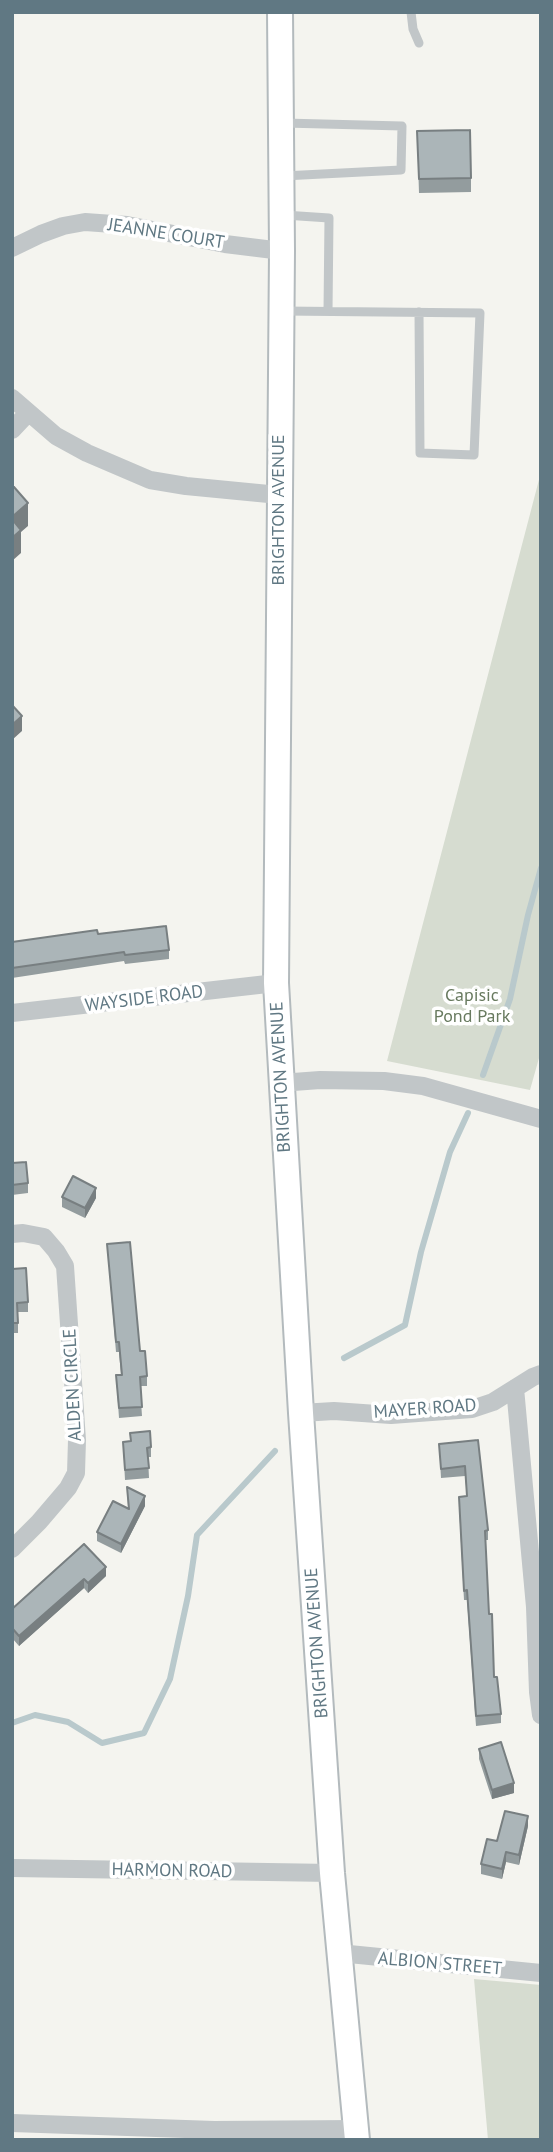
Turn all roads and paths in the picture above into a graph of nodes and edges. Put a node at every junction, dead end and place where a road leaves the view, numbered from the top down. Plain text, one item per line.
1 (280, 12) edge
2 (411, 12) edge
3 (419, 43) dead end
4 (281, 123) junction
5 (281, 176) junction
6 (282, 215) junction
7 (12, 248) edge
8 (282, 251) junction
9 (281, 311) junction
10 (328, 311) junction
11 (419, 312) junction
12 (12, 398) edge
13 (28, 414) junction
14 (12, 430) edge
15 (279, 495) junction
16 (276, 983) junction
17 (12, 1013) edge
18 (280, 1083) junction
19 (541, 1119) edge
20 (12, 1234) edge
21 (541, 1374) edge
22 (515, 1388) junction
23 (301, 1413) junction
24 (12, 1549) edge
25 (541, 1715) edge
26 (12, 1868) edge
27 (332, 1873) junction
28 (339, 1953) junction
29 (540, 1970) edge
30 (12, 2123) edge
31 (357, 2134) edge

1 - 4 main road, BRIGHTON AVENUE
2 - 3 lane
4 - 5 main road, BRIGHTON AVENUE
4 - 5 lane
5 - 6 main road, BRIGHTON AVENUE
6 - 8 main road, BRIGHTON AVENUE
6 - 10 lane
7 - 8 street, JEANNE COURT
8 - 9 main road, BRIGHTON AVENUE
9 - 10 lane
9 - 15 main road, BRIGHTON AVENUE
10 - 11 lane
11 - 11 lane
12 - 13 street
13 - 14 street
13 - 15 street
15 - 16 main road, BRIGHTON AVENUE
16 - 17 street, WAYSIDE ROAD
16 - 18 main road, BRIGHTON AVENUE
18 - 19 street
18 - 23 main road, BRIGHTON AVENUE
20 - 24 street, ALDEN CIRCLE
21 - 22 street, MAYER ROAD
22 - 23 street, MAYER ROAD
22 - 25 street
23 - 27 main road, BRIGHTON AVENUE
26 - 27 street, HARMON ROAD
27 - 28 main road, BRIGHTON AVENUE
28 - 29 street, ALBION STREET
28 - 31 main road, BRIGHTON AVENUE
30 - 31 street

